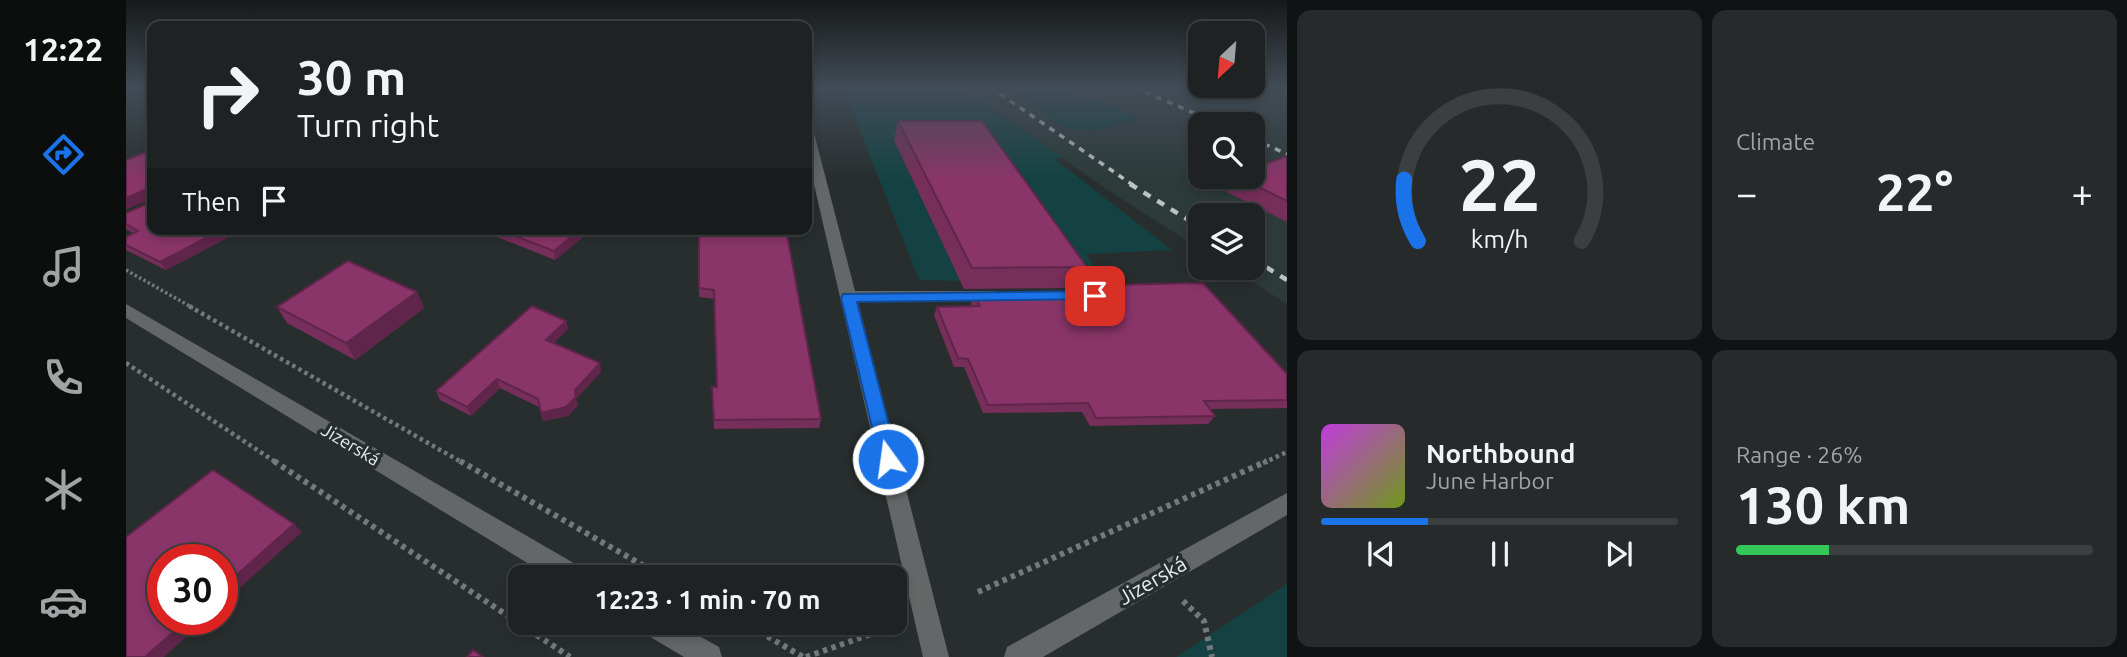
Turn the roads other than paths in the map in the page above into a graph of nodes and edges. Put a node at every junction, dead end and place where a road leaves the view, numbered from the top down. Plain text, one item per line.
1 (812, 160) edge
2 (1013, 296) edge
3 (848, 298) junction
4 (126, 310) edge
5 (1287, 503) edge
6 (553, 565) edge
7 (671, 635) edge
8 (709, 657) edge
9 (936, 657) edge
10 (1017, 657) edge

1 - 3 street
2 - 3 street
3 - 9 street
4 - 6 street, Jizerská
5 - 10 street, Jizerská
7 - 8 street

